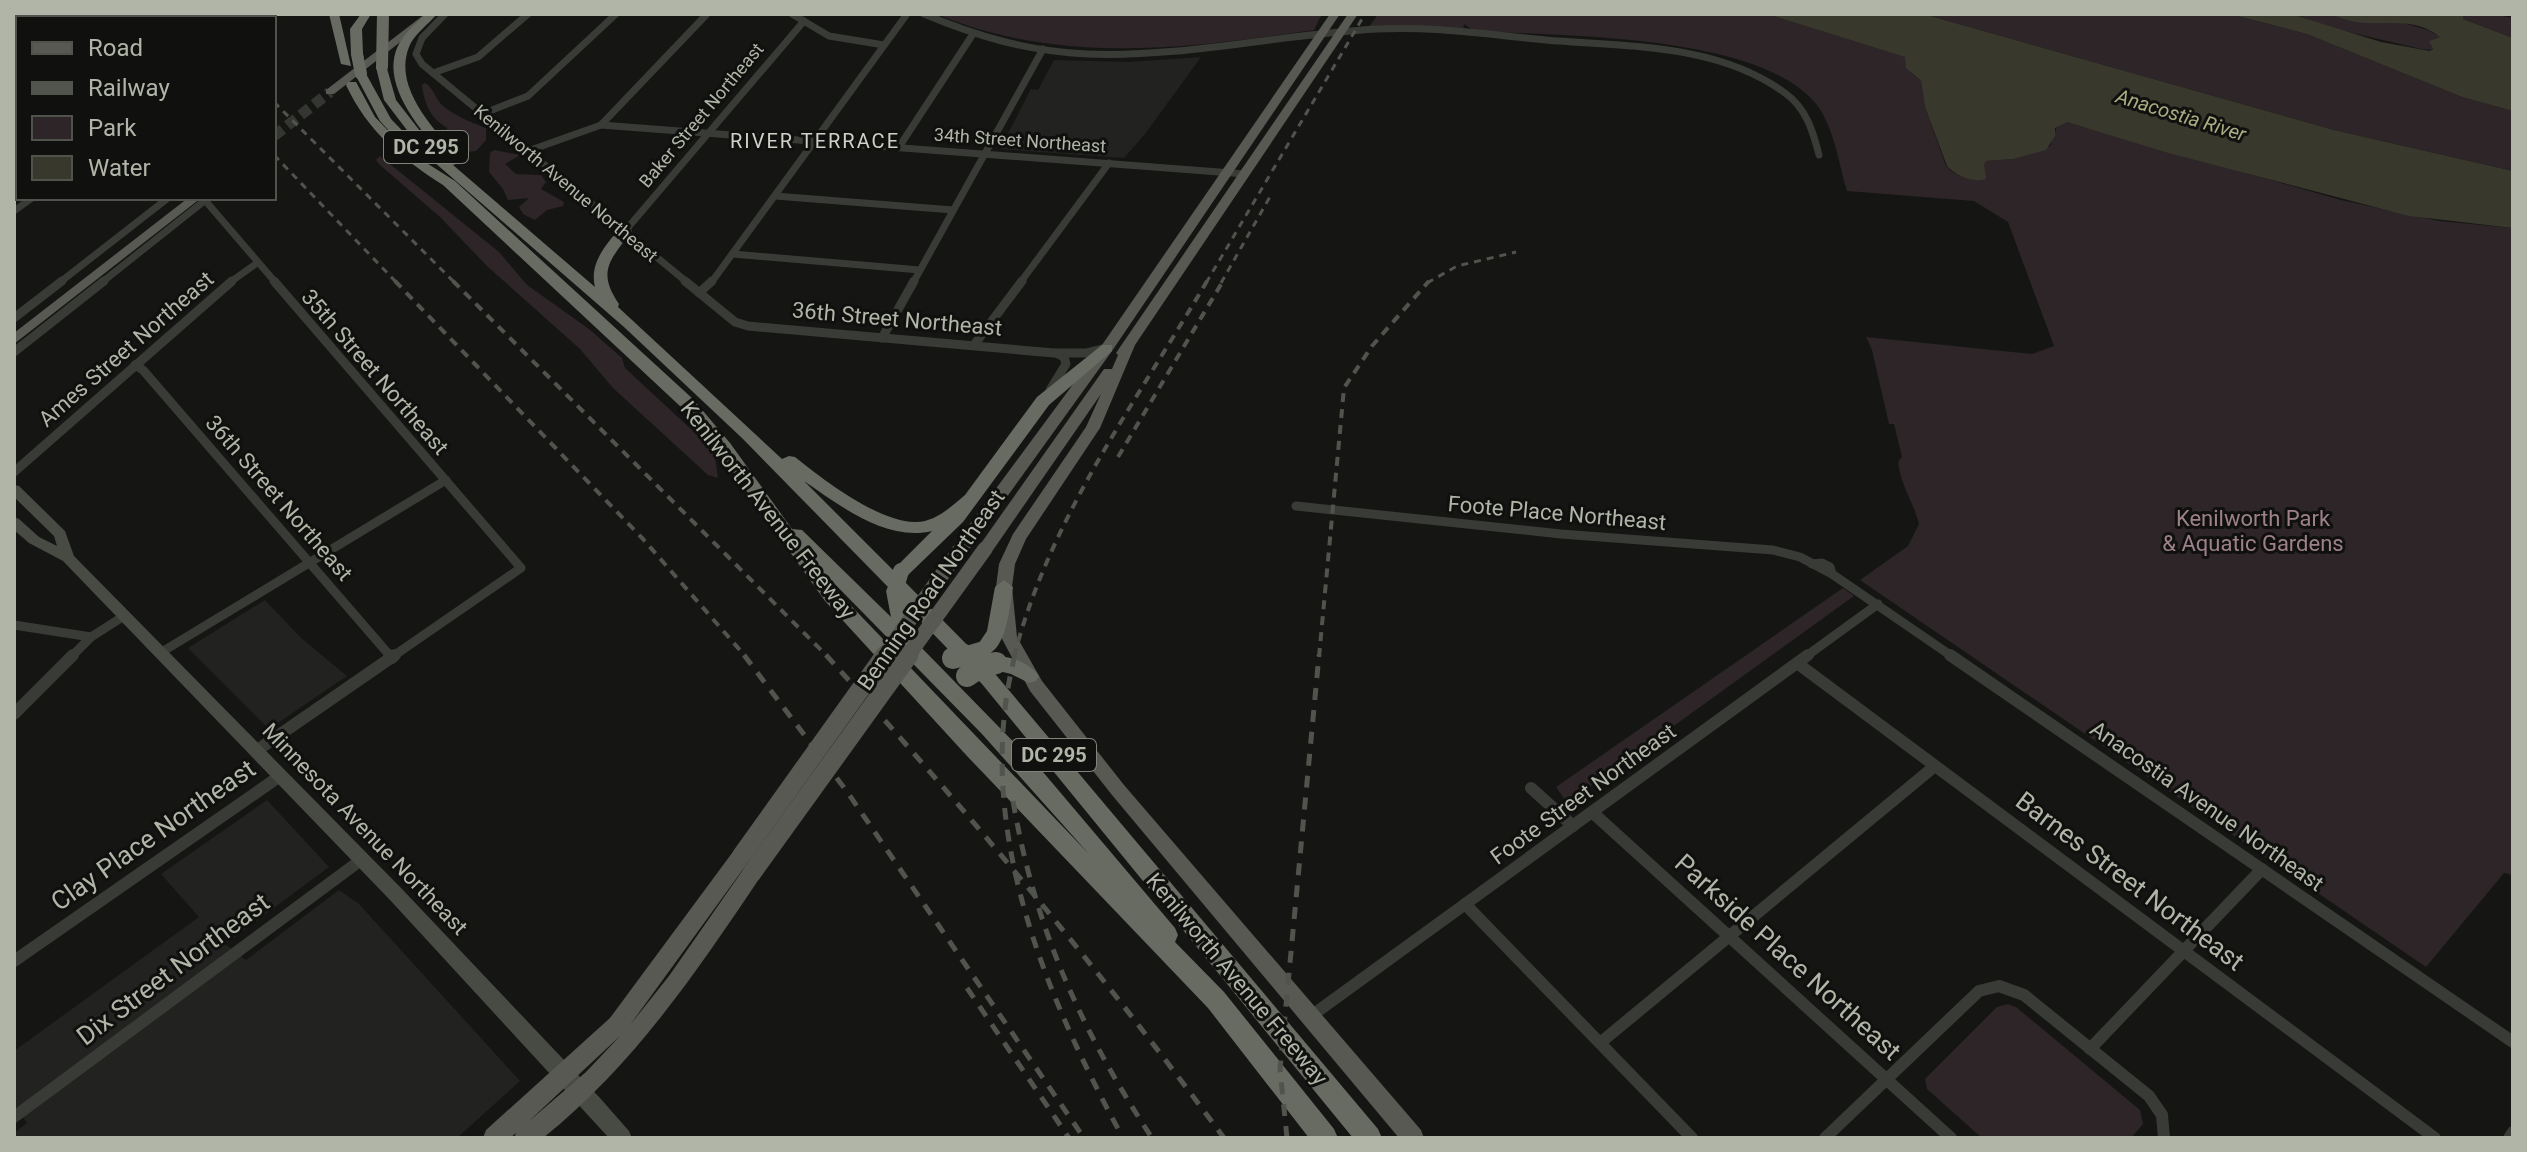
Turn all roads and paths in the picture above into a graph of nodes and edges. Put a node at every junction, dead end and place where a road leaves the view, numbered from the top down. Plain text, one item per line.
1 (334, 14) edge
2 (366, 14) edge
3 (383, 14) edge
4 (418, 14) edge
5 (431, 14) edge
6 (445, 14) edge
7 (528, 14) edge
8 (616, 14) edge
9 (707, 14) edge
10 (792, 14) edge
11 (907, 14) edge
12 (924, 14) edge
13 (1335, 14) edge
14 (1353, 14) edge
15 (804, 21) junction
16 (1343, 32) junction
17 (973, 34) junction
18 (1324, 34) junction
19 (884, 45) junction
20 (1043, 49) junction
21 (433, 73) junction
22 (356, 78) junction
23 (482, 114) junction
24 (601, 125) junction
25 (707, 133) junction
26 (815, 141) junction
27 (899, 147) junction
28 (528, 151) junction
29 (985, 153) junction
30 (1819, 155) dead end
31 (1109, 163) junction
32 (1229, 171) junction
33 (1245, 174) junction
34 (775, 196) junction
35 (165, 200) edge
36 (176, 200) edge
37 (200, 200) edge
38 (201, 200) edge
39 (205, 200) edge
40 (496, 209) junction
41 (953, 210) junction
42 (625, 231) junction
43 (733, 254) junction
44 (257, 263) junction
45 (920, 270) junction
46 (699, 293) junction
47 (14, 318) edge
48 (629, 324) junction
49 (14, 327) edge
50 (882, 338) junction
51 (14, 340) edge
52 (974, 345) junction
53 (1129, 345) junction
54 (1107, 348) junction
55 (14, 352) edge
56 (1054, 353) junction
57 (135, 365) junction
58 (710, 399) junction
59 (1043, 401) junction
60 (17, 468) edge
61 (446, 480) junction
62 (14, 489) edge
63 (758, 495) junction
64 (971, 499) junction
65 (1296, 506) dead end
66 (14, 522) edge
67 (68, 558) junction
68 (308, 563) junction
69 (521, 568) joint
70 (1004, 587) junction
71 (1878, 604) junction
72 (124, 616) junction
73 (14, 625) edge
74 (91, 637) junction
75 (910, 646) junction
76 (160, 653) junction
77 (990, 656) junction
78 (392, 658) junction
79 (1797, 663) junction
80 (1029, 676) junction
81 (960, 700) junction
82 (14, 714) edge
83 (256, 751) junction
84 (1935, 766) junction
85 (280, 776) junction
86 (1531, 788) dead end
87 (1592, 812) junction
88 (1573, 826) junction
89 (361, 860) junction
90 (747, 864) junction
91 (2262, 869) junction
92 (1465, 904) junction
93 (1729, 937) junction
94 (2185, 952) junction
95 (14, 961) edge
96 (1216, 1000) junction
97 (1311, 1016) junction
98 (2513, 1042) edge
99 (1600, 1043) junction
100 (2090, 1049) junction
101 (565, 1076) junction
102 (1886, 1080) junction
103 (583, 1093) junction
104 (14, 1117) edge
105 (2513, 1132) edge
106 (494, 1138) edge
107 (525, 1138) edge
108 (622, 1138) edge
109 (1325, 1138) edge
110 (1369, 1138) edge
111 (1413, 1138) edge
112 (1692, 1138) edge
113 (1825, 1138) edge
114 (1951, 1138) edge
115 (2164, 1138) edge
116 (2435, 1138) edge
117 (2509, 1138) edge

1 - 22 highway, DC 295
2 - 22 highway, bridge
3 - 40 highway, DC 295, bridge
4 - 5 main road
5 - 40 highway
6 - 21 street
7 - 21 street
8 - 23 street
9 - 24 street
10 - 15 street
11 - 19 street
12 - 17 street
13 - 18 main road, Benning Road Northeast
14 - 16 main road, Benning Road Northeast
15 - 19 street
15 - 25 street, Baker Street Northeast
16 - 18 street
16 - 30 street
16 - 33 main road, Benning Road Northeast
17 - 20 street
17 - 27 street
18 - 20 street
18 - 32 main road, Benning Road Northeast
19 - 26 street
20 - 29 street
21 - 23 street, Kenilworth Avenue Northeast
22 - 63 highway, Kenilworth Avenue Freeway / DC 295
23 - 28 street, Kenilworth Avenue Northeast
24 - 25 street, 34th Street Northeast
24 - 28 street
25 - 26 street, 34th Street Northeast
25 - 42 street, Baker Street Northeast
26 - 27 street, 34th Street Northeast
26 - 34 street
27 - 29 street, 34th Street Northeast
28 - 42 street, Kenilworth Avenue Northeast
29 - 31 street, 34th Street Northeast
29 - 41 street
31 - 32 street, 34th Street Northeast
31 - 52 street
32 - 33 street, 34th Street Northeast
32 - 54 main road, Benning Road Northeast
33 - 53 main road, Benning Road Northeast
34 - 41 street
34 - 43 street
35 - 47 street
36 - 49 main road
37 - 51 main road
38 - 55 street
39 - 44 street, 35th Street Northeast
40 - 48 highway, Kenilworth Avenue Freeway / DC 295
41 - 45 street
42 - 46 street, Kenilworth Avenue Northeast
42 - 48 highway
43 - 45 street
43 - 46 street
44 - 57 street, Ames Street Northeast
44 - 61 street, 35th Street Northeast
45 - 50 street
46 - 50 street, 36th Street Northeast
48 - 58 highway, Kenilworth Avenue Freeway / DC 295
50 - 52 street, 36th Street Northeast
52 - 56 street, 36th Street Northeast
53 - 70 main road
53 - 90 main road, Benning Road Northeast, bridge
54 - 56 street, 36th Street Northeast
54 - 59 highway
54 - 90 main road, Benning Road Northeast, bridge
56 - 59 street
57 - 60 street, Ames Street Northeast
57 - 68 street, 36th Street Northeast
58 - 64 highway
58 - 110 highway, Kenilworth Avenue Freeway / DC 295
59 - 64 highway
61 - 68 street
61 - 69 street, 35th Street Northeast
62 - 67 main road, Minnesota Avenue Northeast
63 - 75 highway
63 - 96 highway, Kenilworth Avenue Freeway / DC 295
64 - 75 highway, bridge
65 - 71 street, Foote Place Northeast
66 - 67 main road, Minnesota Avenue Northeast
67 - 72 main road, Minnesota Avenue Northeast
68 - 76 street
68 - 78 street, 36th Street Northeast
69 - 78 street, Clay Place Northeast
70 - 77 highway
70 - 80 main road
71 - 79 street, Foote Street Northeast
71 - 91 street, Anacostia Avenue Northeast
72 - 74 street
72 - 76 main road, Minnesota Avenue Northeast
73 - 74 street
74 - 82 street
75 - 77 highway, bridge
75 - 81 highway
76 - 83 main road, Minnesota Avenue Northeast
77 - 80 highway
77 - 81 highway, bridge
78 - 83 street, Clay Place Northeast
79 - 84 street, Barnes Street Northeast
79 - 87 street, Foote Street Northeast
80 - 97 main road
81 - 96 highway
83 - 85 main road, Minnesota Avenue Northeast
84 - 93 street
84 - 94 street, Barnes Street Northeast
85 - 89 main road, Minnesota Avenue Northeast
85 - 95 street, Clay Place Northeast
86 - 88 street
87 - 88 street, Foote Street Northeast
87 - 93 street, Parkside Place Northeast
88 - 92 street, Foote Street Northeast
89 - 101 main road, Minnesota Avenue Northeast
89 - 104 street, Dix Street Northeast
90 - 101 main road, Benning Road Northeast
90 - 103 main road, Benning Road Northeast
91 - 94 street
91 - 98 street, Anacostia Avenue Northeast
92 - 97 street, Foote Street Northeast
92 - 99 street
93 - 99 street
93 - 102 street, Parkside Place Northeast
94 - 100 street
94 - 116 street, Barnes Street Northeast
96 - 109 highway, Kenilworth Avenue Freeway / DC 295
97 - 111 main road
99 - 112 street
100 - 102 street
100 - 115 street
101 - 103 main road, Minnesota Avenue Northeast
101 - 106 main road, Benning Road Northeast
102 - 113 street
102 - 114 street, Parkside Place Northeast
103 - 107 main road, Benning Road Northeast
103 - 108 main road, Minnesota Avenue Northeast
105 - 117 street

